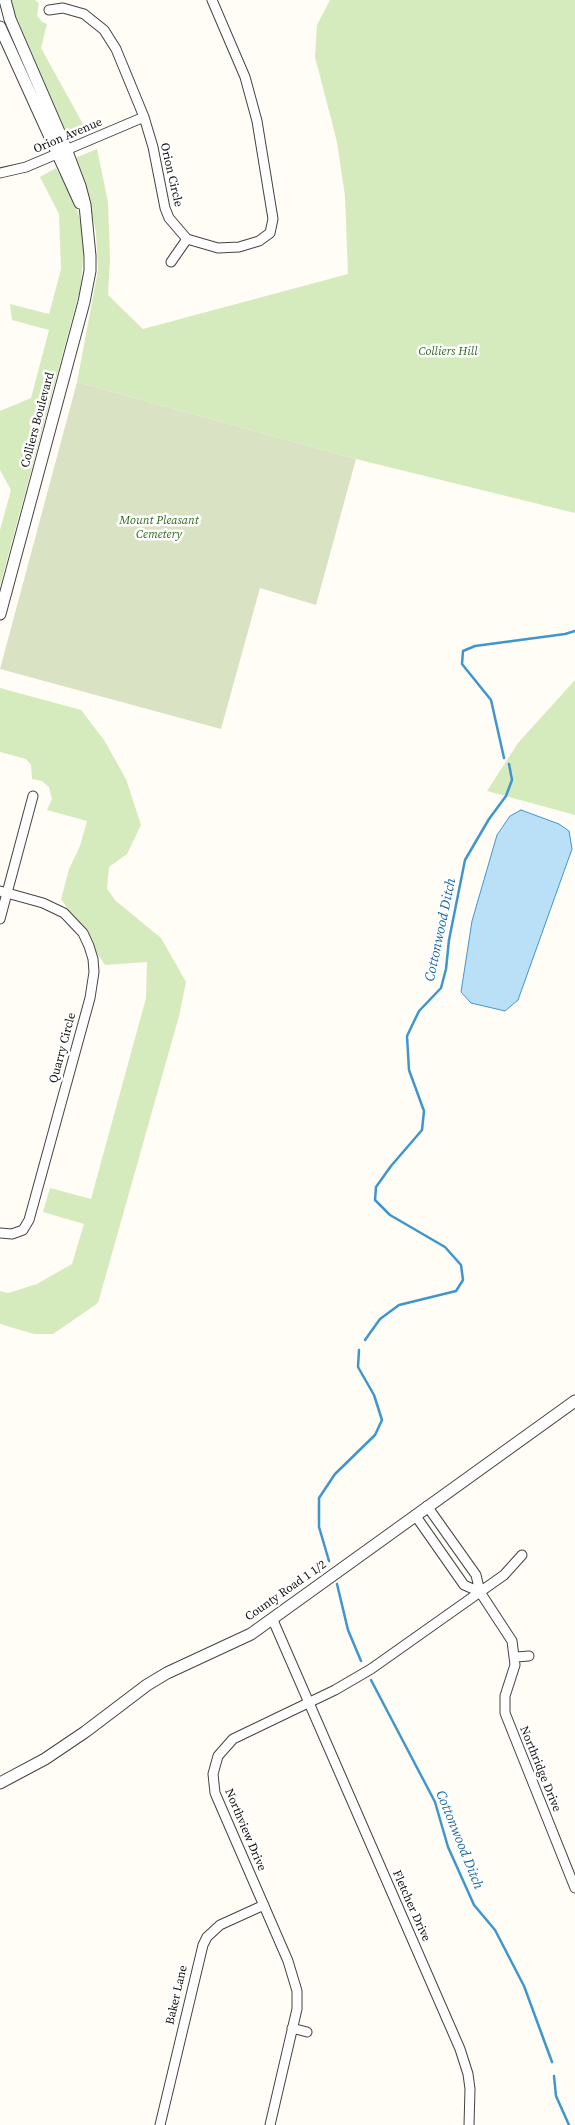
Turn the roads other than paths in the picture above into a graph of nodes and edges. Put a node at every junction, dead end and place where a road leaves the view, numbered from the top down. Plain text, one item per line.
1 (6, 0) edge
2 (212, 0) edge
3 (49, 10) dead end
4 (0, 27) edge
5 (144, 116) junction
6 (62, 152) junction
7 (0, 173) edge
8 (187, 239) junction
9 (170, 262) dead end
10 (0, 614) edge
11 (33, 796) dead end
12 (4, 892) edge
13 (0, 919) edge
14 (0, 1233) edge
15 (575, 1401) edge
16 (427, 1506) junction
17 (415, 1515) junction
18 (522, 1555) dead end
19 (480, 1592) junction
20 (272, 1618) junction
21 (529, 1656) dead end
22 (516, 1657) junction
23 (309, 1702) junction
24 (0, 1782) edge
25 (575, 1888) edge
26 (264, 1905) junction
27 (292, 2028) junction
28 (307, 2032) dead end
29 (160, 2125) edge
30 (270, 2125) edge
31 (469, 2125) edge

1 - 6 street, Colliers Boulevard
2 - 8 street
3 - 5 street, Orion Circle
4 - 6 street, Colliers Boulevard
5 - 6 street, Orion Avenue
5 - 8 street, Orion Circle
6 - 7 street, Orion Avenue
6 - 10 street, Colliers Boulevard
8 - 9 street
11 - 12 street
12 - 13 street
12 - 14 street, Quarry Circle
15 - 16 street, County Road 1 1/2
16 - 17 street, County Road 1 1/2
16 - 19 street
17 - 19 street
17 - 20 street, County Road 1 1/2
18 - 19 street, Northview Drive
19 - 22 street
19 - 23 street, Northview Drive
20 - 23 street, Fletcher Drive
20 - 24 street, County Road 1 1/2
21 - 22 street
22 - 25 street, Northridge Drive
23 - 26 street, Northview Drive
23 - 31 street, Fletcher Drive
26 - 27 street, Northview Drive
26 - 29 street, Baker Lane
27 - 28 street
27 - 30 street, Northview Drive

